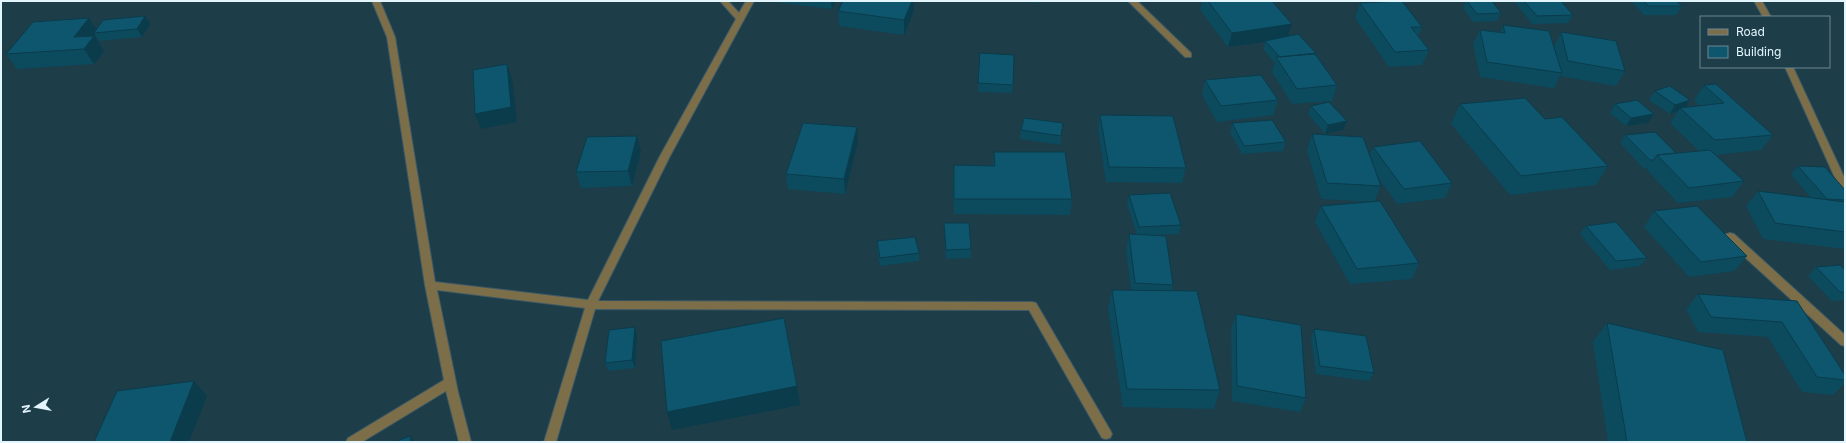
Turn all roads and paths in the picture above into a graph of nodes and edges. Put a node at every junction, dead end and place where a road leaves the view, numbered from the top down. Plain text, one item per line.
1 (376, 1) edge
2 (724, 1) edge
3 (750, 1) edge
4 (1132, 1) edge
5 (1758, 1) edge
6 (1766, 16) edge
7 (740, 19) junction
8 (1188, 55) dead end
9 (1789, 68) edge
10 (1845, 189) edge
11 (1730, 237) edge
12 (430, 285) junction
13 (591, 305) junction
14 (1845, 342) edge
15 (449, 383) junction
16 (1106, 434) dead end
17 (352, 442) edge
18 (465, 442) edge
19 (550, 442) edge

1 - 12 street
2 - 7 street
3 - 7 street
4 - 8 street
5 - 6 street
7 - 13 street
9 - 10 street
11 - 14 street
12 - 13 street
12 - 15 street
13 - 16 street
13 - 19 street
15 - 17 street
15 - 18 street

